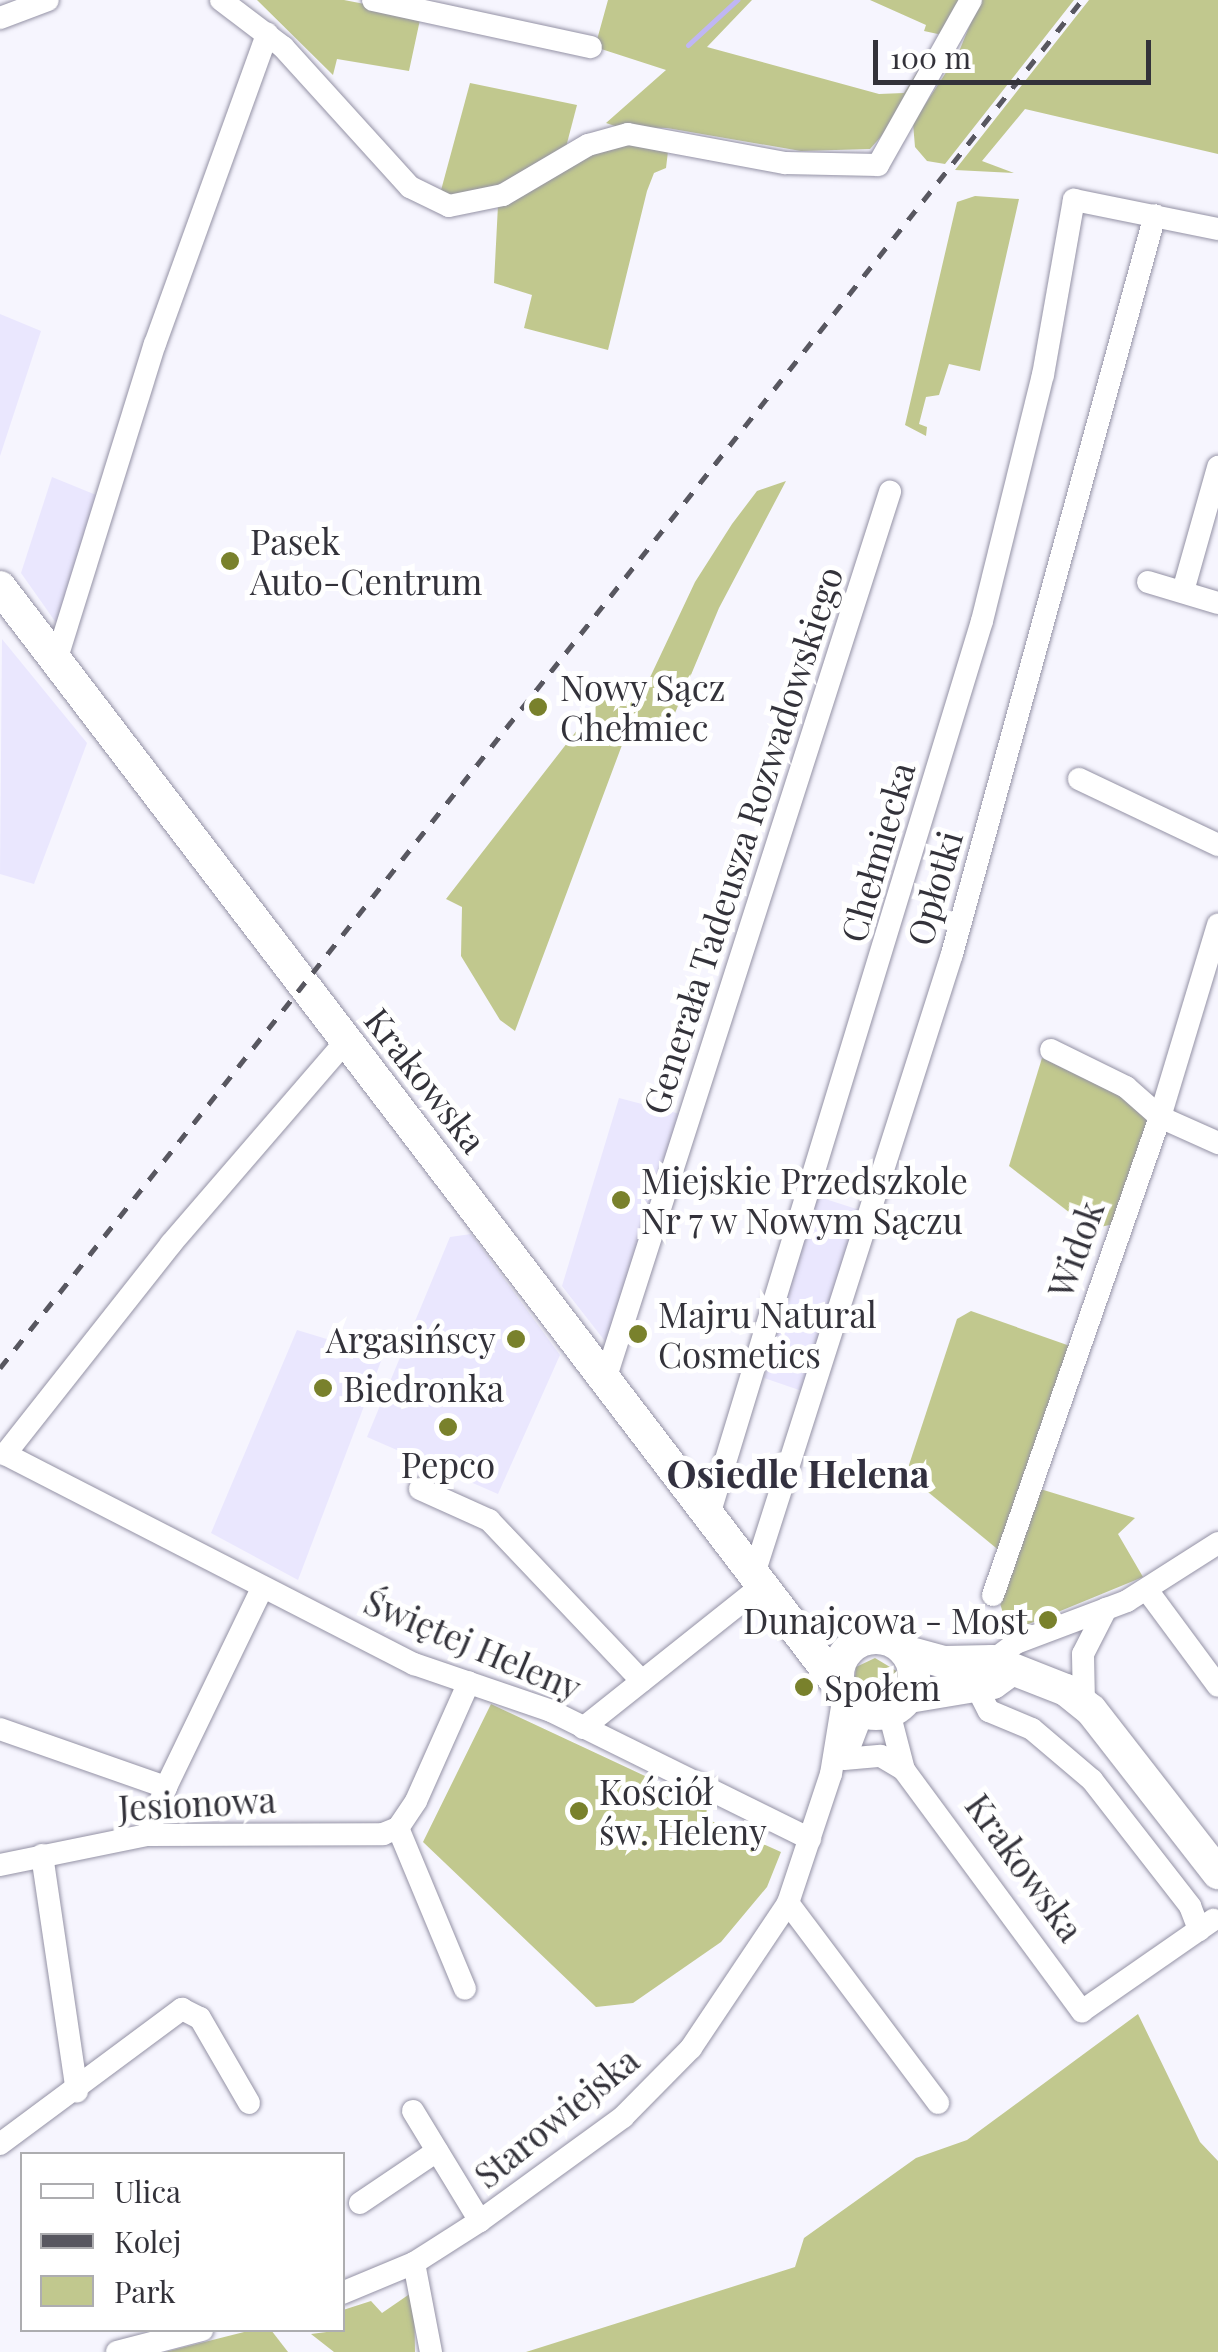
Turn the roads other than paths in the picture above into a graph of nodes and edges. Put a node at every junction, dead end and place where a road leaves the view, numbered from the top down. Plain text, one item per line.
1 (48, 0) edge
2 (221, 0) edge
3 (373, 0) edge
4 (971, 0) edge
5 (0, 18) edge
6 (266, 34) junction
7 (592, 48) dead end
8 (1155, 214) junction
9 (1218, 229) edge
10 (1218, 466) edge
11 (890, 492) dead end
12 (1148, 582) dead end
13 (0, 586) edge
14 (1183, 591) junction
15 (1217, 605) edge
16 (56, 661) junction
17 (1079, 779) dead end
18 (1218, 846) edge
19 (1218, 925) edge
20 (346, 1041) junction
21 (1051, 1050) dead end
22 (1160, 1117) junction
23 (1218, 1143) edge
24 (606, 1380) junction
25 (420, 1490) dead end
26 (709, 1515) junction
27 (1218, 1543) edge
28 (758, 1579) junction
29 (262, 1588) junction
30 (1146, 1590) junction
31 (994, 1595) dead end
32 (1106, 1610) junction
33 (789, 1622) junction
34 (860, 1641) junction
35 (907, 1652) junction
36 (992, 1673) junction
37 (642, 1681) junction
38 (469, 1682) junction
39 (1218, 1686) edge
40 (869, 1700) junction
41 (1084, 1703) junction
42 (583, 1728) junction
43 (0, 1729) edge
44 (838, 1767) junction
45 (904, 1770) junction
46 (166, 1787) junction
47 (398, 1828) junction
48 (147, 1835) junction
49 (810, 1839) junction
50 (42, 1856) junction
51 (0, 1864) edge
52 (1218, 1873) edge
53 (788, 1902) junction
54 (465, 1989) dead end
55 (78, 2091) junction
56 (938, 2102) dead end
57 (249, 2103) dead end
58 (413, 2111) dead end
59 (0, 2144) edge
60 (437, 2151) junction
61 (360, 2203) dead end
62 (480, 2222) junction
63 (414, 2263) junction
64 (345, 2291) edge
65 (194, 2332) edge
66 (116, 2352) edge
67 (432, 2352) edge

1 - 5 street
2 - 6 street
3 - 7 street
4 - 6 street
6 - 16 street
8 - 9 street
8 - 26 street, Chełmiecka
8 - 28 street, Opłotki
10 - 14 street
11 - 24 street, Generała Tadeusza Rozwadowskiego
12 - 14 street
13 - 16 main road, Krakowska
14 - 15 street
16 - 20 main road, Krakowska
17 - 18 street
19 - 22 street, Widok
20 - 24 main road, Krakowska
20 - 29 street, Świętej Heleny
21 - 22 street
22 - 23 street
22 - 31 street, Widok
24 - 26 main road, Krakowska
25 - 37 street
26 - 28 main road, Krakowska
27 - 30 street
28 - 33 main road, Krakowska
28 - 37 street
29 - 38 street, Świętej Heleny
29 - 46 street
30 - 32 street
30 - 39 street
32 - 36 street
32 - 41 street
33 - 34 main road
33 - 40 main road, Krakowska
34 - 35 main road
34 - 40 main road
35 - 36 main road
35 - 40 main road
36 - 40 main road
36 - 41 main road
36 - 45 street, Krakowska
37 - 42 street
38 - 42 street, Świętej Heleny
38 - 47 street
40 - 44 street, Starowiejska
40 - 45 street, Krakowska
41 - 52 main road
42 - 49 street, Świętej Heleny
43 - 46 street
44 - 45 street
44 - 49 street, Starowiejska
46 - 48 street
47 - 48 street, Jesionowa
47 - 54 street
48 - 50 street, Jesionowa
49 - 53 street, Starowiejska
50 - 51 street, Jesionowa
50 - 55 street
53 - 56 street
53 - 62 street, Starowiejska
55 - 57 street
55 - 59 street
58 - 60 street
60 - 61 street
60 - 62 street
62 - 63 street, Starowiejska
63 - 64 street, Starowiejska
63 - 67 street
65 - 66 street

